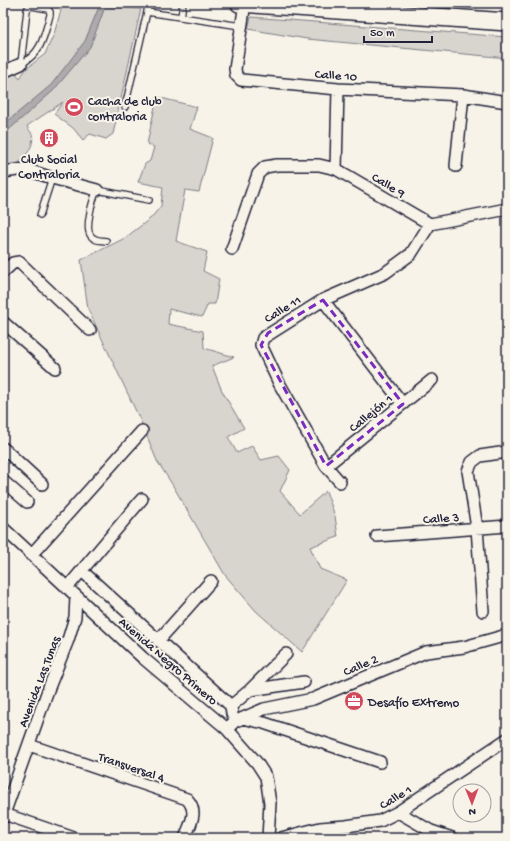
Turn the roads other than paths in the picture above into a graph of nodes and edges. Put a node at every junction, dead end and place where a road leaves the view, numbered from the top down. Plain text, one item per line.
1 (148, 3) edge
2 (182, 3) edge
3 (239, 3) edge
4 (245, 3) edge
5 (147, 12) junction
6 (181, 17) junction
7 (507, 22) edge
8 (241, 26) junction
9 (21, 64) junction
10 (3, 72) edge
11 (338, 89) junction
12 (463, 95) junction
13 (507, 102) edge
14 (125, 107) dead end
15 (456, 166) dead end
16 (336, 169) junction
17 (3, 172) edge
18 (52, 178) junction
19 (97, 190) junction
20 (150, 200) dead end
21 (507, 209) edge
22 (40, 214) dead end
23 (430, 224) junction
24 (106, 241) dead end
25 (232, 249) dead end
26 (3, 272) edge
27 (323, 300) junction
28 (3, 322) edge
29 (90, 330) dead end
30 (56, 368) dead end
31 (432, 380) dead end
32 (403, 404) junction
33 (142, 431) dead end
34 (507, 452) edge
35 (5, 454) edge
36 (326, 466) junction
37 (3, 481) edge
38 (340, 482) dead end
39 (42, 484) dead end
40 (142, 499) dead end
41 (27, 502) dead end
42 (507, 526) edge
43 (3, 528) edge
44 (477, 528) junction
45 (377, 536) dead end
46 (30, 555) junction
47 (82, 571) junction
48 (212, 581) dead end
49 (67, 588) junction
50 (76, 597) junction
51 (483, 611) dead end
52 (507, 635) edge
53 (158, 641) junction
54 (286, 654) dead end
55 (304, 682) dead end
56 (250, 690) junction
57 (231, 706) junction
58 (235, 723) junction
59 (507, 739) edge
60 (29, 745) junction
61 (380, 762) dead end
62 (398, 812) junction
63 (4, 815) edge
64 (433, 834) edge
65 (74, 838) edge
66 (185, 838) edge
67 (268, 838) edge
68 (282, 838) edge
69 (452, 838) edge

1 - 5 lane
2 - 6 lane
3 - 4 main road
4 - 7 main road
4 - 8 street, Calle 10
5 - 6 lane
5 - 14 lane
6 - 8 lane
8 - 11 street, Calle 10
9 - 9 lane
9 - 10 street
11 - 12 street, Calle 10
11 - 16 street
12 - 13 street, Calle 10
12 - 15 street
16 - 23 street, Calle 9
16 - 25 street, Calle 9
17 - 18 street
18 - 19 street
18 - 22 lane
19 - 20 lane
19 - 24 lane
21 - 23 street
23 - 27 street, Calle 11
26 - 29 street
27 - 32 street
27 - 36 street, Calle 11
28 - 30 street
31 - 32 street, Callejón 1
32 - 36 street, Callejón 1
33 - 46 street
34 - 44 street
35 - 39 street
36 - 38 street, Calle 11
37 - 41 street
40 - 47 street
42 - 44 street, Calle 3
43 - 46 street, Avenida Negro Primero
44 - 45 street, Calle 3
44 - 51 street
46 - 49 street, Avenida Negro Primero
47 - 49 street
47 - 53 street
48 - 53 street
49 - 50 street, Avenida Negro Primero
50 - 58 street, Avenida Negro Primero
50 - 60 street, Avenida Las Tunas
52 - 58 street, Calle 2
53 - 57 street
54 - 56 street
55 - 56 street
56 - 57 street
57 - 58 street
58 - 61 street
58 - 67 street, Avenida Negro Primero
59 - 62 street, Calle 1
60 - 63 street, Avenida Las Tunas
60 - 66 street, Transversal 4
62 - 64 street
62 - 68 street, Calle 1
63 - 65 street
64 - 69 street

